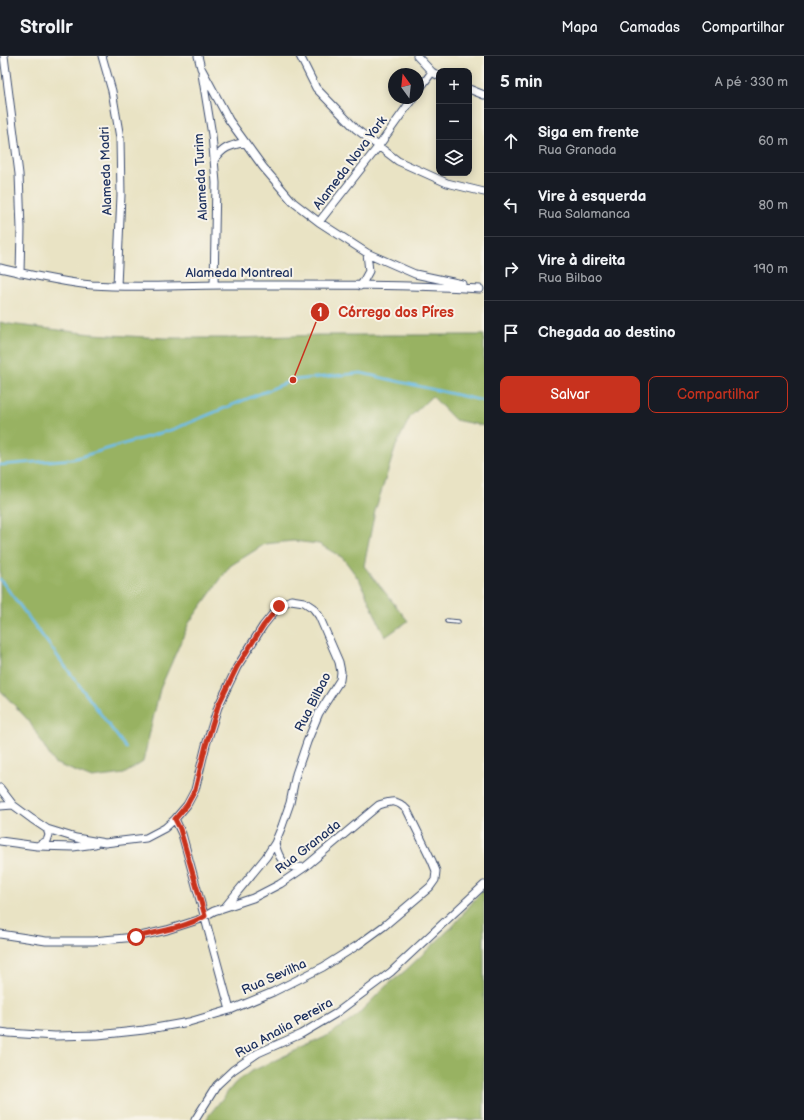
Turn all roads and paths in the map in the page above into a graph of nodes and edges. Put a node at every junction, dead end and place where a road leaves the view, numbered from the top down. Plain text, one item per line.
1 (4, 56) edge
2 (102, 56) edge
3 (198, 56) edge
4 (300, 56) edge
5 (417, 56) edge
6 (201, 68) junction
7 (432, 72) junction
8 (436, 74) edge
9 (424, 83) edge
10 (472, 90) edge
11 (484, 95) edge
12 (409, 104) edge
13 (245, 142) junction
14 (378, 146) junction
15 (214, 160) junction
16 (484, 192) edge
17 (319, 222) junction
18 (367, 253) junction
19 (0, 268) edge
20 (20, 273) junction
21 (214, 285) junction
22 (117, 286) junction
23 (360, 286) junction
24 (482, 289) edge
25 (447, 620) dead end
26 (458, 622) dead end
27 (0, 788) edge
28 (392, 801) joint
29 (13, 805) junction
30 (0, 806) edge
31 (175, 819) junction
32 (47, 829) junction
33 (0, 841) edge
34 (105, 843) junction
35 (275, 843) junction
36 (37, 846) junction
37 (305, 867) junction
38 (484, 885) edge
39 (224, 907) junction
40 (205, 916) junction
41 (0, 934) edge
42 (230, 1010) junction
43 (0, 1032) edge
44 (195, 1120) edge

1 - 20 street
2 - 22 street, Alameda Madri
3 - 6 street
4 - 14 street
5 - 7 street
6 - 13 street
6 - 15 street, Alameda Turim
7 - 8 street
7 - 9 street
10 - 11 street
12 - 14 street, Alameda Nova York
13 - 15 street
13 - 17 street
14 - 16 street
14 - 17 street, Alameda Nova York
15 - 21 street, Alameda Turim
17 - 18 street
18 - 23 street
18 - 24 street
19 - 20 street, Alameda Montreal
20 - 22 street, Alameda Montreal
21 - 22 street, Alameda Montreal
21 - 23 street, Alameda Montreal
23 - 24 street, Alameda Montreal
25 - 26 lane
27 - 29 street, Rua Bilbao
28 - 37 street, Rua Granada
28 - 42 street, Rua Sevilha
29 - 30 street
29 - 32 street, Rua Bilbao
31 - 34 street, Rua Bilbao
31 - 35 street, Rua Bilbao
31 - 40 street
32 - 34 street, Rua Bilbao
32 - 36 street
33 - 36 street
34 - 36 street
35 - 37 street
35 - 39 street, Rua Bilbao
37 - 39 street, Rua Granada
38 - 44 street, Rua Analia Pereira
39 - 40 street, Rua Granada
40 - 41 street, Rua Granada
40 - 42 street
42 - 43 street, Rua Sevilha

